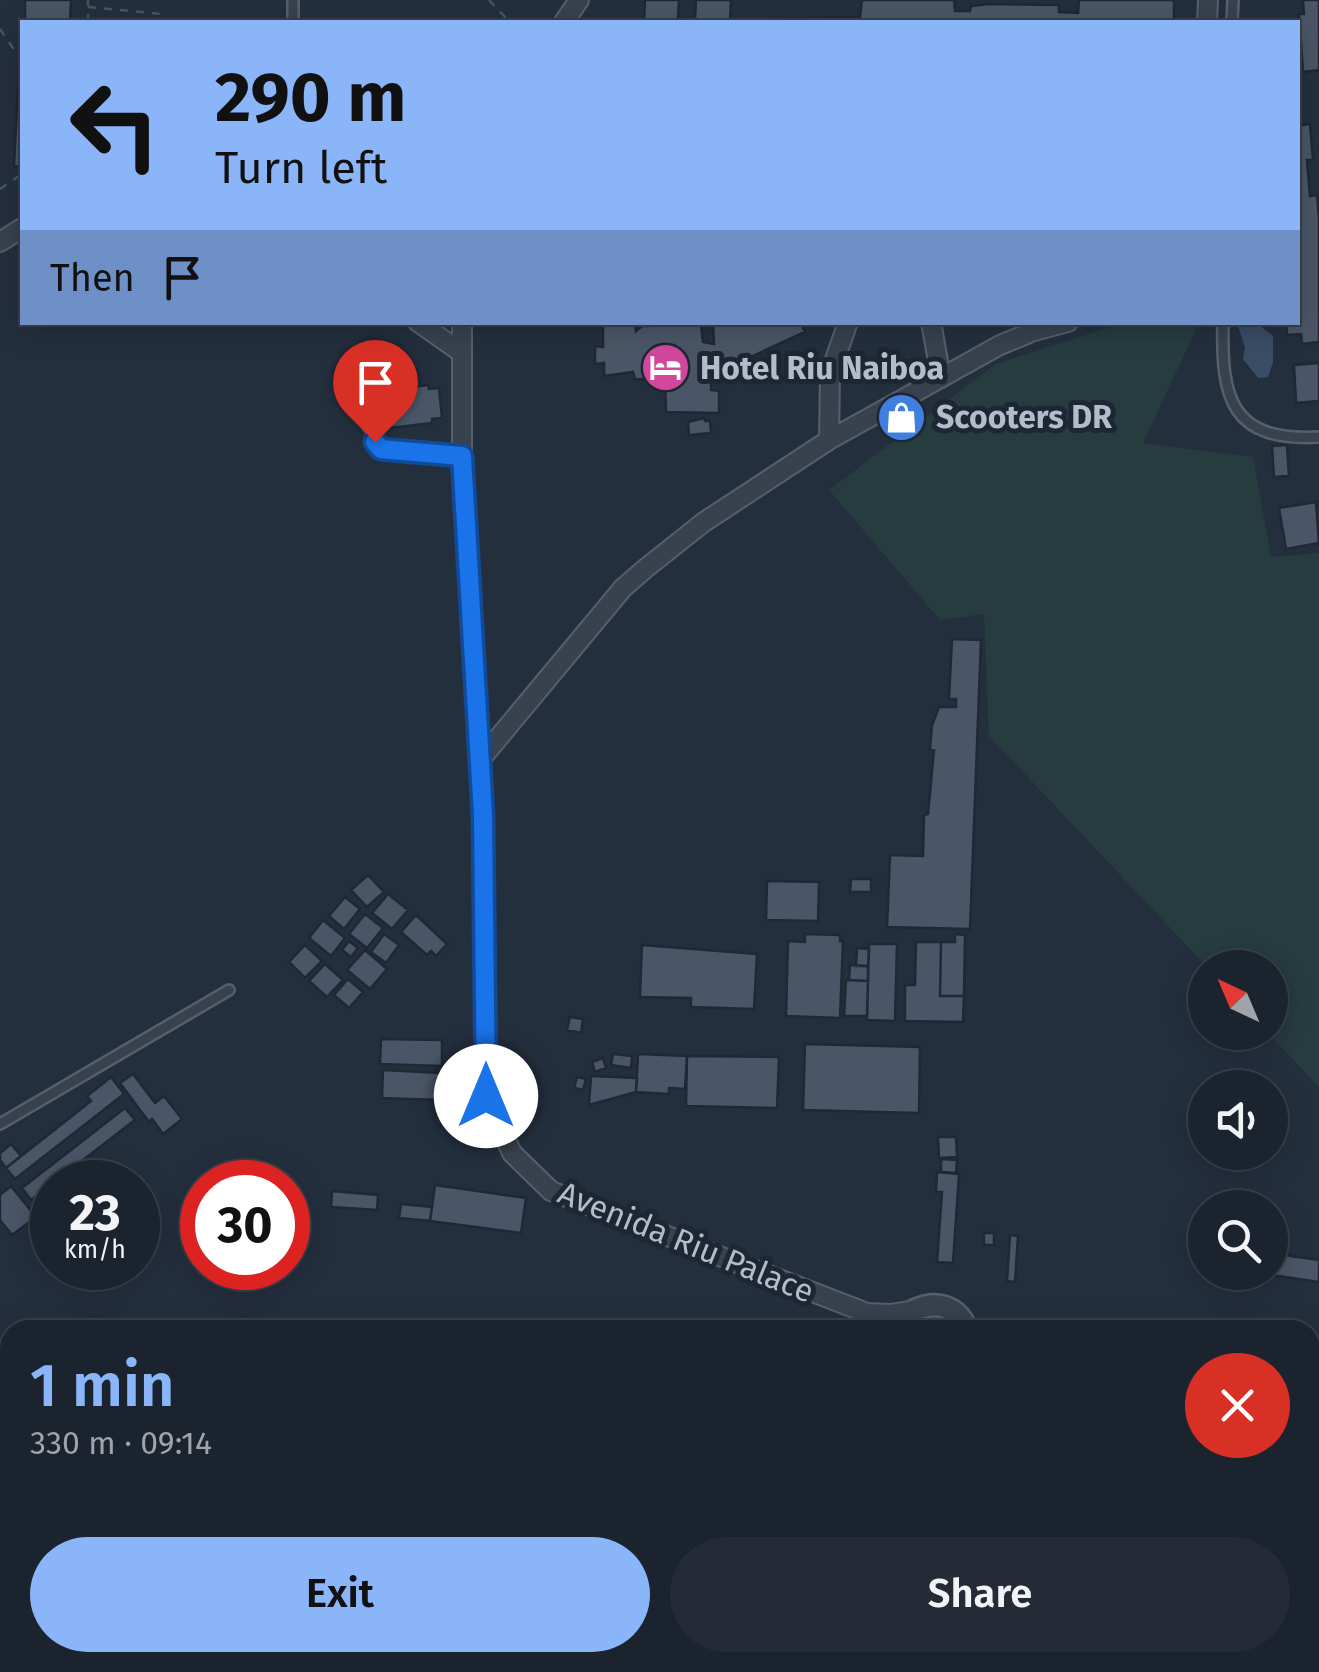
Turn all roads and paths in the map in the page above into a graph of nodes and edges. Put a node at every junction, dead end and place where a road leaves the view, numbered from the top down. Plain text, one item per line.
1 (88, 0) edge
2 (489, 0) edge
3 (88, 7) junction
4 (161, 14) dead end
5 (88, 20) edge
6 (508, 20) edge
7 (0, 29) edge
8 (20, 53) edge
9 (422, 325) edge
10 (462, 325) edge
11 (847, 325) edge
12 (931, 325) edge
13 (1224, 325) edge
14 (1031, 328) edge
15 (462, 353) junction
16 (940, 378) junction
17 (366, 422) dead end
18 (1319, 437) edge
19 (829, 440) junction
20 (462, 456) junction
21 (480, 760) junction
22 (229, 990) dead end
23 (0, 1124) edge
24 (914, 1310) junction
25 (867, 1313) junction
26 (874, 1320) edge
27 (908, 1320) edge
28 (962, 1320) edge

1 - 3 path
2 - 6 path
3 - 4 path
3 - 5 path
7 - 8 path
9 - 15 street
10 - 15 street, Avenida Riu Palace
11 - 19 street
12 - 16 street
13 - 18 lane
14 - 16 street
15 - 20 street, Avenida Riu Palace
16 - 19 street
17 - 20 lane
19 - 21 street
20 - 21 street, Avenida Riu Palace
21 - 25 street, Avenida Riu Palace
22 - 23 lane
24 - 25 street, Avenida Riu Palace
24 - 27 street
24 - 28 street
25 - 26 street, Avenida Riu Palace

